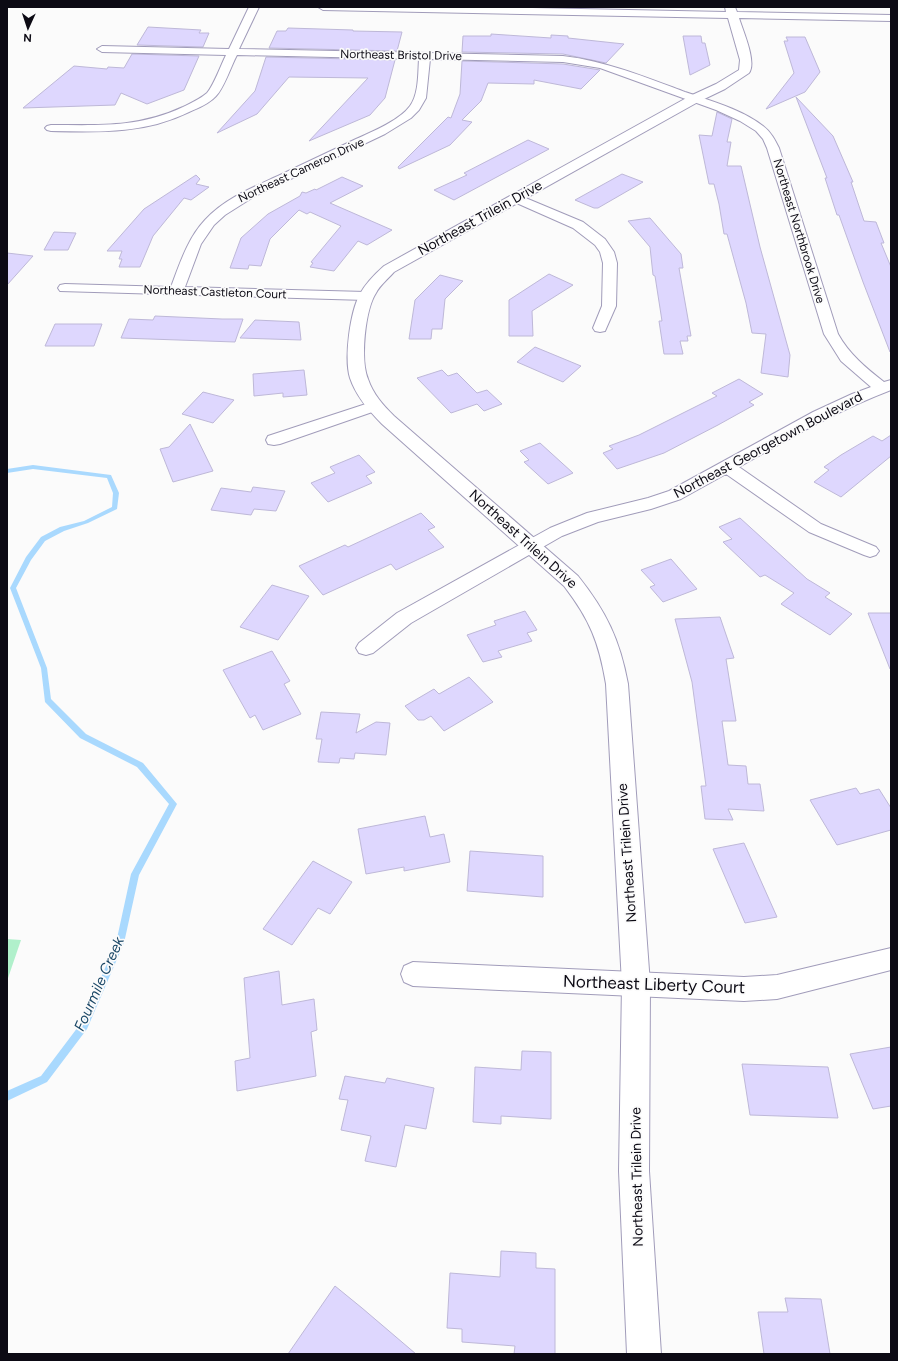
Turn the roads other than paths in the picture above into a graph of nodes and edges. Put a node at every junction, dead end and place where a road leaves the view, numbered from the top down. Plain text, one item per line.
1 (254, 7) edge
2 (323, 7) edge
3 (732, 11) edge
4 (891, 18) edge
5 (102, 49) dead end
6 (234, 52) junction
7 (425, 56) junction
8 (694, 99) junction
9 (51, 128) dead end
10 (516, 198) junction
11 (65, 288) dead end
12 (176, 291) junction
13 (366, 296) junction
14 (600, 328) dead end
15 (886, 386) edge
16 (375, 406) junction
17 (274, 440) dead end
18 (728, 467) junction
19 (532, 545) junction
20 (870, 550) dead end
21 (366, 648) dead end
22 (891, 959) edge
23 (413, 974) dead end
24 (636, 984) junction
25 (644, 1354) edge

1 - 6 street
2 - 3 street
3 - 4 street
3 - 8 street, Northeast Trilein Drive
5 - 6 street, Northeast Bristol Drive
6 - 7 street, Northeast Bristol Drive
6 - 9 street
7 - 8 street, Northeast Bristol Drive
7 - 12 street, Northeast Cameron Drive
8 - 10 street, Northeast Trilein Drive
8 - 15 street, Northeast Northbrook Drive
10 - 13 street, Northeast Trilein Drive
10 - 14 street
11 - 12 street, Northeast Castleton Court
12 - 13 street, Northeast Castleton Court
13 - 16 street, Northeast Trilein Drive
15 - 18 street, Northeast Georgetown Boulevard
16 - 17 street
16 - 19 street, Northeast Trilein Drive
18 - 19 street, Northeast Georgetown Boulevard
18 - 20 street
19 - 21 street, Northeast Georgetown Boulevard
19 - 24 street, Northeast Trilein Drive
22 - 24 street, Northeast Liberty Court
23 - 24 street, Northeast Liberty Court
24 - 25 street, Northeast Trilein Drive

